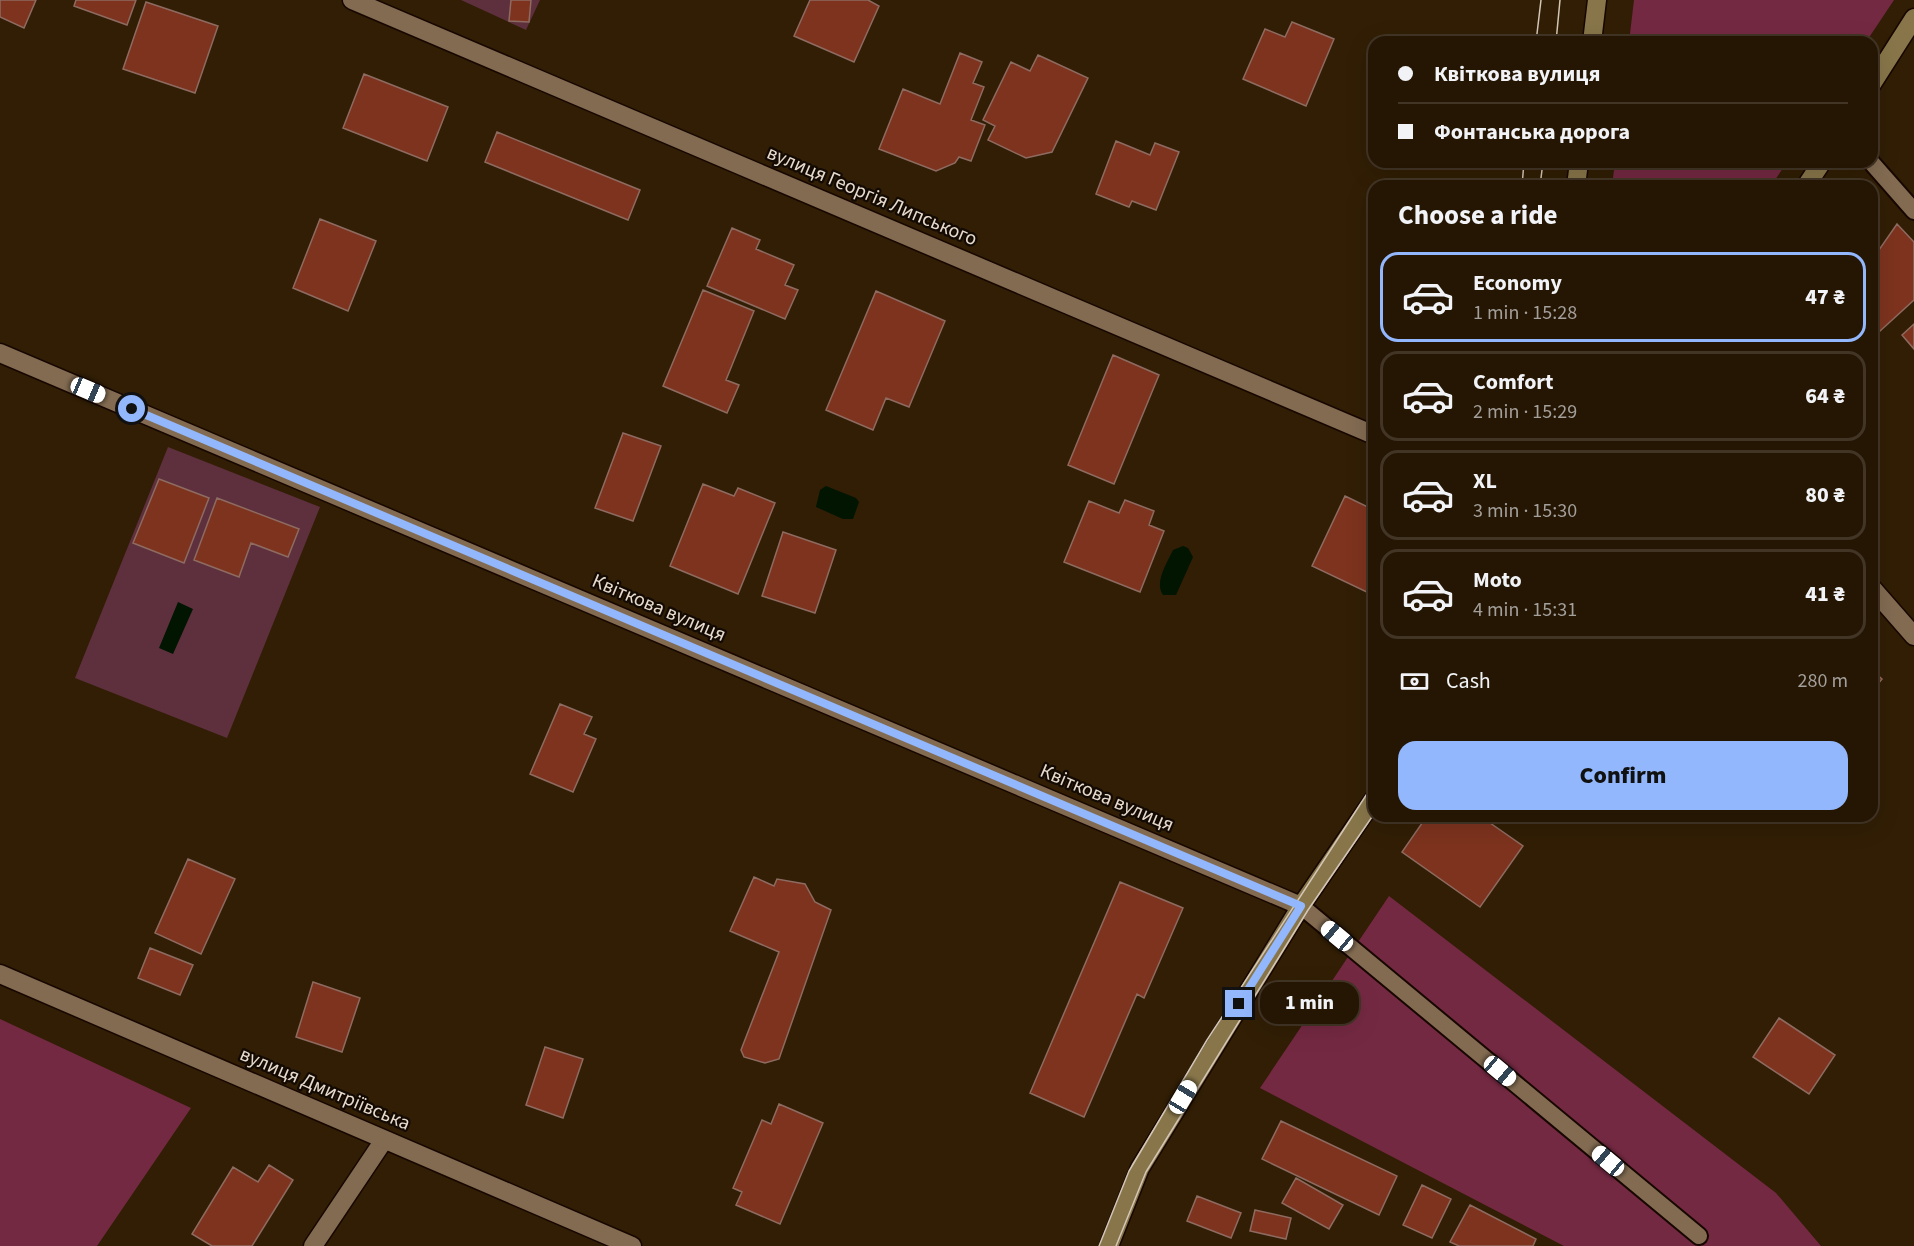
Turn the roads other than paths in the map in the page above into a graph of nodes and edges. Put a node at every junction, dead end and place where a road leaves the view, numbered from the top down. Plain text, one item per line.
1 (352, 0) edge
2 (1597, 0) edge
3 (1914, 18) edge
4 (1593, 36) edge
5 (1878, 75) edge
6 (1877, 168) edge
7 (1914, 211) edge
8 (0, 353) edge
9 (1368, 432) edge
10 (1878, 595) edge
11 (1914, 636) edge
12 (1368, 808) edge
13 (1301, 906) junction
14 (0, 974) edge
15 (384, 1140) junction
16 (1699, 1236) dead end
17 (313, 1246) edge
18 (632, 1246) edge
19 (1109, 1246) edge

1 - 9 street, вулиця Георгія Липського
2 - 4 main road
3 - 5 main road
6 - 7 lane
8 - 13 street, Квіткова вулиця
10 - 11 street
12 - 13 main road
13 - 16 lane
13 - 19 main road
14 - 15 street, вулиця Дмитріївська
15 - 17 street
15 - 18 street, вулиця Дмитріївська

